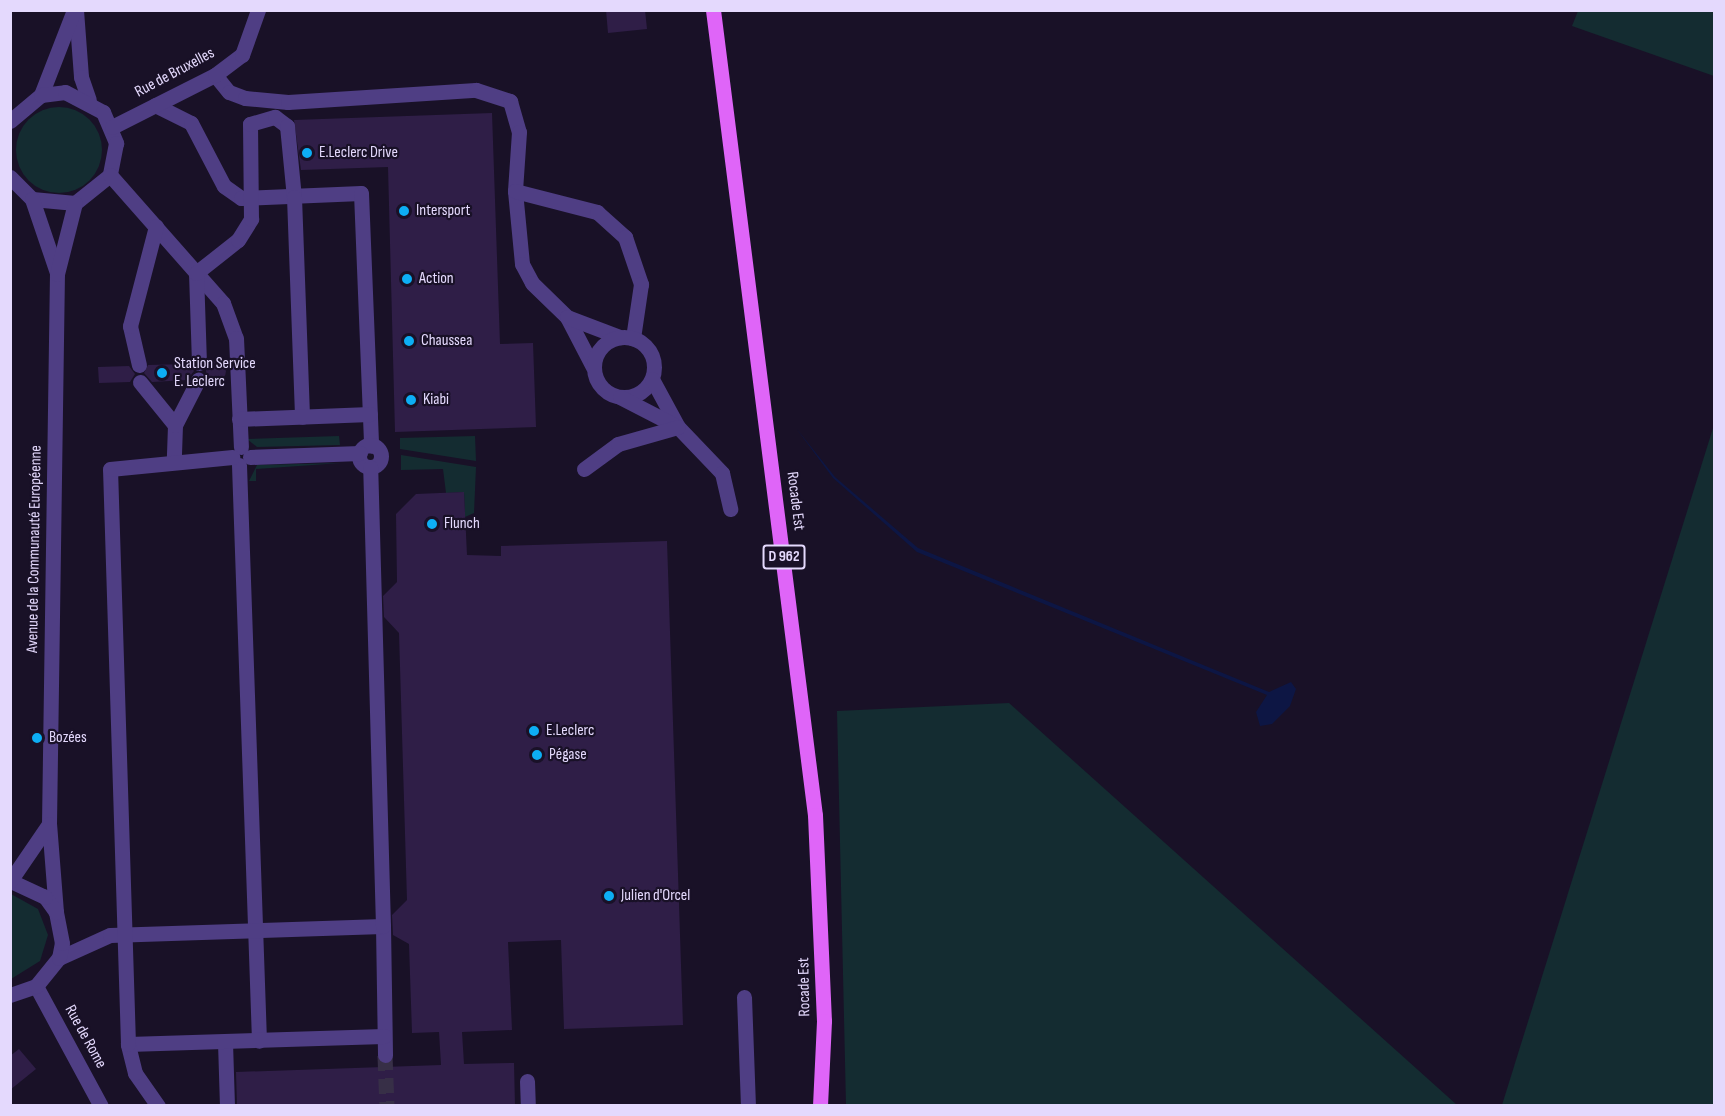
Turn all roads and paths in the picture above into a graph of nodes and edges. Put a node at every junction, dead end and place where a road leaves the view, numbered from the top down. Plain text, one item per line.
1 (75, 10) edge
2 (258, 10) edge
3 (713, 10) edge
4 (215, 75) junction
5 (41, 95) junction
6 (89, 100) junction
7 (155, 105) junction
8 (10, 121) edge
9 (112, 127) junction
10 (110, 175) junction
11 (10, 177) edge
12 (515, 191) junction
13 (294, 197) junction
14 (32, 199) junction
15 (252, 201) junction
16 (75, 203) junction
17 (156, 226) junction
18 (196, 273) junction
19 (57, 274) junction
20 (567, 317) junction
21 (626, 337) junction
22 (199, 363) dead end
23 (139, 366) dead end
24 (593, 367) junction
25 (652, 379) junction
26 (198, 380) dead end
27 (140, 382) dead end
28 (620, 397) junction
29 (370, 414) junction
30 (302, 417) junction
31 (239, 419) junction
32 (175, 425) junction
33 (678, 427) junction
34 (365, 449) junction
35 (240, 457) junction
36 (174, 460) junction
37 (584, 469) dead end
38 (730, 509) dead end
39 (50, 824) junction
40 (10, 881) edge
41 (56, 912) junction
42 (383, 926) junction
43 (255, 930) junction
44 (125, 935) junction
45 (59, 958) junction
46 (36, 986) junction
47 (10, 995) edge
48 (744, 997) dead end
49 (384, 1036) junction
50 (259, 1041) junction
51 (225, 1042) junction
52 (128, 1044) junction
53 (385, 1055) tunnel mouth
54 (527, 1081) dead end
55 (101, 1106) edge
56 (158, 1106) edge
57 (227, 1106) edge
58 (528, 1106) edge
59 (748, 1106) edge
60 (820, 1106) edge

1 - 5 street
1 - 6 street
2 - 4 street, Rue de Bruxelles
3 - 60 main road, Rocade Est / D 962
4 - 7 street, Rue de Bruxelles
4 - 12 street
5 - 6 street
5 - 8 street
6 - 9 street
7 - 9 street, Rue de Bruxelles
7 - 15 street
9 - 10 street
10 - 16 street
10 - 17 street
11 - 14 street
12 - 20 street
12 - 21 street
13 - 15 street
13 - 15 street
13 - 29 street
13 - 30 street
14 - 16 street
14 - 19 street, Avenue de la Communauté Européenne
15 - 18 street
16 - 19 street, Avenue de la Communauté Européenne
17 - 18 street
17 - 23 street
18 - 22 street
18 - 31 street
19 - 39 street, Avenue de la Communauté Européenne
20 - 21 street
20 - 24 street
21 - 24 street
21 - 25 street
24 - 28 street
25 - 28 street
25 - 33 street
26 - 32 street
27 - 32 street
28 - 33 street
29 - 30 street
29 - 34 street
30 - 31 street
31 - 35 street
32 - 36 street
33 - 37 street
33 - 38 street
34 - 35 street
34 - 42 street
35 - 36 street
35 - 43 street
36 - 44 street
39 - 40 street
39 - 41 street, Avenue de la Communauté Européenne
40 - 41 street
41 - 45 street, Avenue de la Communauté Européenne
42 - 43 street
42 - 49 street
43 - 44 street
43 - 50 street
44 - 45 street
44 - 52 street
45 - 46 street
46 - 47 street
46 - 55 street, Rue de Rome
48 - 59 street
49 - 50 street
49 - 53 street
50 - 51 street
51 - 52 street
51 - 57 street
52 - 56 street
54 - 58 street

